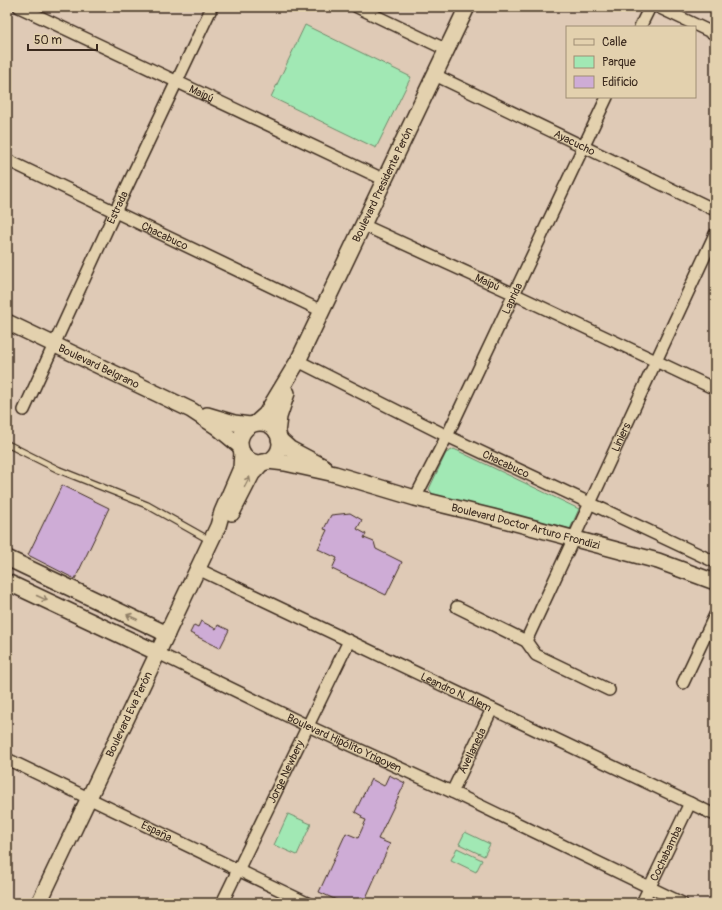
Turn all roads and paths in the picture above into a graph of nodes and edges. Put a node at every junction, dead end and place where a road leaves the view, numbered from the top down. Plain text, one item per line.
1 (19, 7) edge
2 (212, 7) edge
3 (357, 7) edge
4 (467, 7) edge
5 (650, 7) edge
6 (658, 7) edge
7 (640, 26) edge
8 (715, 34) edge
9 (447, 50) junction
10 (435, 75) junction
11 (177, 82) junction
12 (607, 98) edge
13 (584, 147) junction
14 (7, 160) edge
15 (385, 180) junction
16 (715, 210) edge
17 (115, 212) junction
18 (363, 225) junction
19 (715, 234) edge
20 (514, 294) junction
21 (322, 311) junction
22 (7, 322) edge
23 (53, 344) junction
24 (655, 361) junction
25 (298, 362) junction
26 (715, 390) edge
27 (24, 410) dead end
28 (191, 410) junction
29 (253, 424) junction
30 (278, 436) junction
31 (447, 436) junction
32 (7, 444) edge
33 (241, 449) junction
34 (265, 462) junction
35 (335, 474) junction
36 (415, 498) junction
37 (589, 503) junction
38 (218, 526) junction
39 (574, 539) junction
40 (211, 541) junction
41 (7, 558) edge
42 (715, 562) edge
43 (198, 569) junction
44 (7, 582) edge
45 (715, 582) edge
46 (457, 607) dead end
47 (715, 615) edge
48 (167, 634) junction
49 (349, 641) junction
50 (526, 641) junction
51 (158, 653) junction
52 (683, 683) dead end
53 (609, 690) dead end
54 (492, 709) junction
55 (308, 726) junction
56 (7, 759) edge
57 (452, 792) junction
58 (88, 799) junction
59 (690, 803) junction
60 (715, 815) edge
61 (238, 870) junction
62 (649, 888) junction
63 (39, 903) edge
64 (222, 903) edge
65 (307, 903) edge
66 (642, 903) edge
67 (682, 903) edge

1 - 11 street, Maipú
2 - 11 street, Estrada
3 - 9 street
4 - 9 street, Boulevard Presidente Perón
5 - 7 street
6 - 8 street
9 - 10 street, Boulevard Presidente Perón
10 - 13 street, Ayacucho
10 - 15 street, Boulevard Presidente Perón
11 - 15 street, Maipú
11 - 17 street, Estrada
12 - 13 street, Laprida
13 - 16 street, Ayacucho
13 - 20 street, Laprida
14 - 17 street, Chacabuco
15 - 18 street, Boulevard Presidente Perón
17 - 21 street, Chacabuco
17 - 23 street, Estrada
18 - 20 street, Maipú
18 - 21 street, Boulevard Presidente Perón
19 - 24 street, Liniers
20 - 24 street, Maipú
20 - 31 street, Laprida
21 - 25 street, Boulevard Presidente Perón
22 - 23 street, Boulevard Belgrano
23 - 27 street, Estrada
23 - 28 street, Boulevard Belgrano
24 - 26 street, Maipú
24 - 37 street, Liniers
25 - 29 street, Boulevard Presidente Perón
25 - 30 street, Boulevard Presidente Perón
25 - 31 street, Chacabuco
28 - 29 street, Boulevard Belgrano
28 - 33 street, Boulevard Belgrano
29 - 30 street
29 - 33 street, Boulevard Presidente Perón
30 - 34 street, Boulevard Presidente Perón
30 - 35 street, Boulevard Doctor Arturo Frondizi
31 - 36 street, Laprida
31 - 37 street, Chacabuco
32 - 40 lane
33 - 34 street
33 - 38 street, Boulevard Presidente Perón
34 - 35 street, Boulevard Doctor Arturo Frondizi
38 -> 34 street, Boulevard Presidente Perón
35 - 36 street, Boulevard Doctor Arturo Frondizi
36 - 39 street, Boulevard Doctor Arturo Frondizi
37 - 39 street, Liniers
37 - 42 street, Chacabuco
38 - 40 street, Boulevard Eva Perón
39 - 45 street, Boulevard Doctor Arturo Frondizi
39 - 50 street, Liniers
40 - 43 street, Boulevard Eva Perón
48 -> 41 street
43 - 48 street, Boulevard Eva Perón
43 - 49 street, Leandro N. Alem
44 -> 51 street, Boulevard Hipólito Yrigoyen
46 - 50 street
47 - 52 street
48 - 51 street, Boulevard Eva Perón
49 - 54 street, Leandro N. Alem
49 - 55 street, Jorge Newbery
50 - 53 street
51 - 55 street, Boulevard Hipólito Yrigoyen
51 - 58 street, Boulevard Eva Perón
54 - 57 street, Avellaneda
54 - 59 street, Leandro N. Alem
55 - 57 street, Boulevard Hipólito Yrigoyen
55 - 61 street, Jorge Newbery
56 - 58 street, España
57 - 62 street, Boulevard Hipólito Yrigoyen
58 - 61 street, España
58 - 63 street, Boulevard Eva Perón
59 - 60 street, Leandro N. Alem
59 - 62 street, Cochabamba
61 - 64 street, Jorge Newbery
61 - 65 street, España
62 - 66 street, Cochabamba
62 - 67 street, Boulevard Hipólito Yrigoyen

